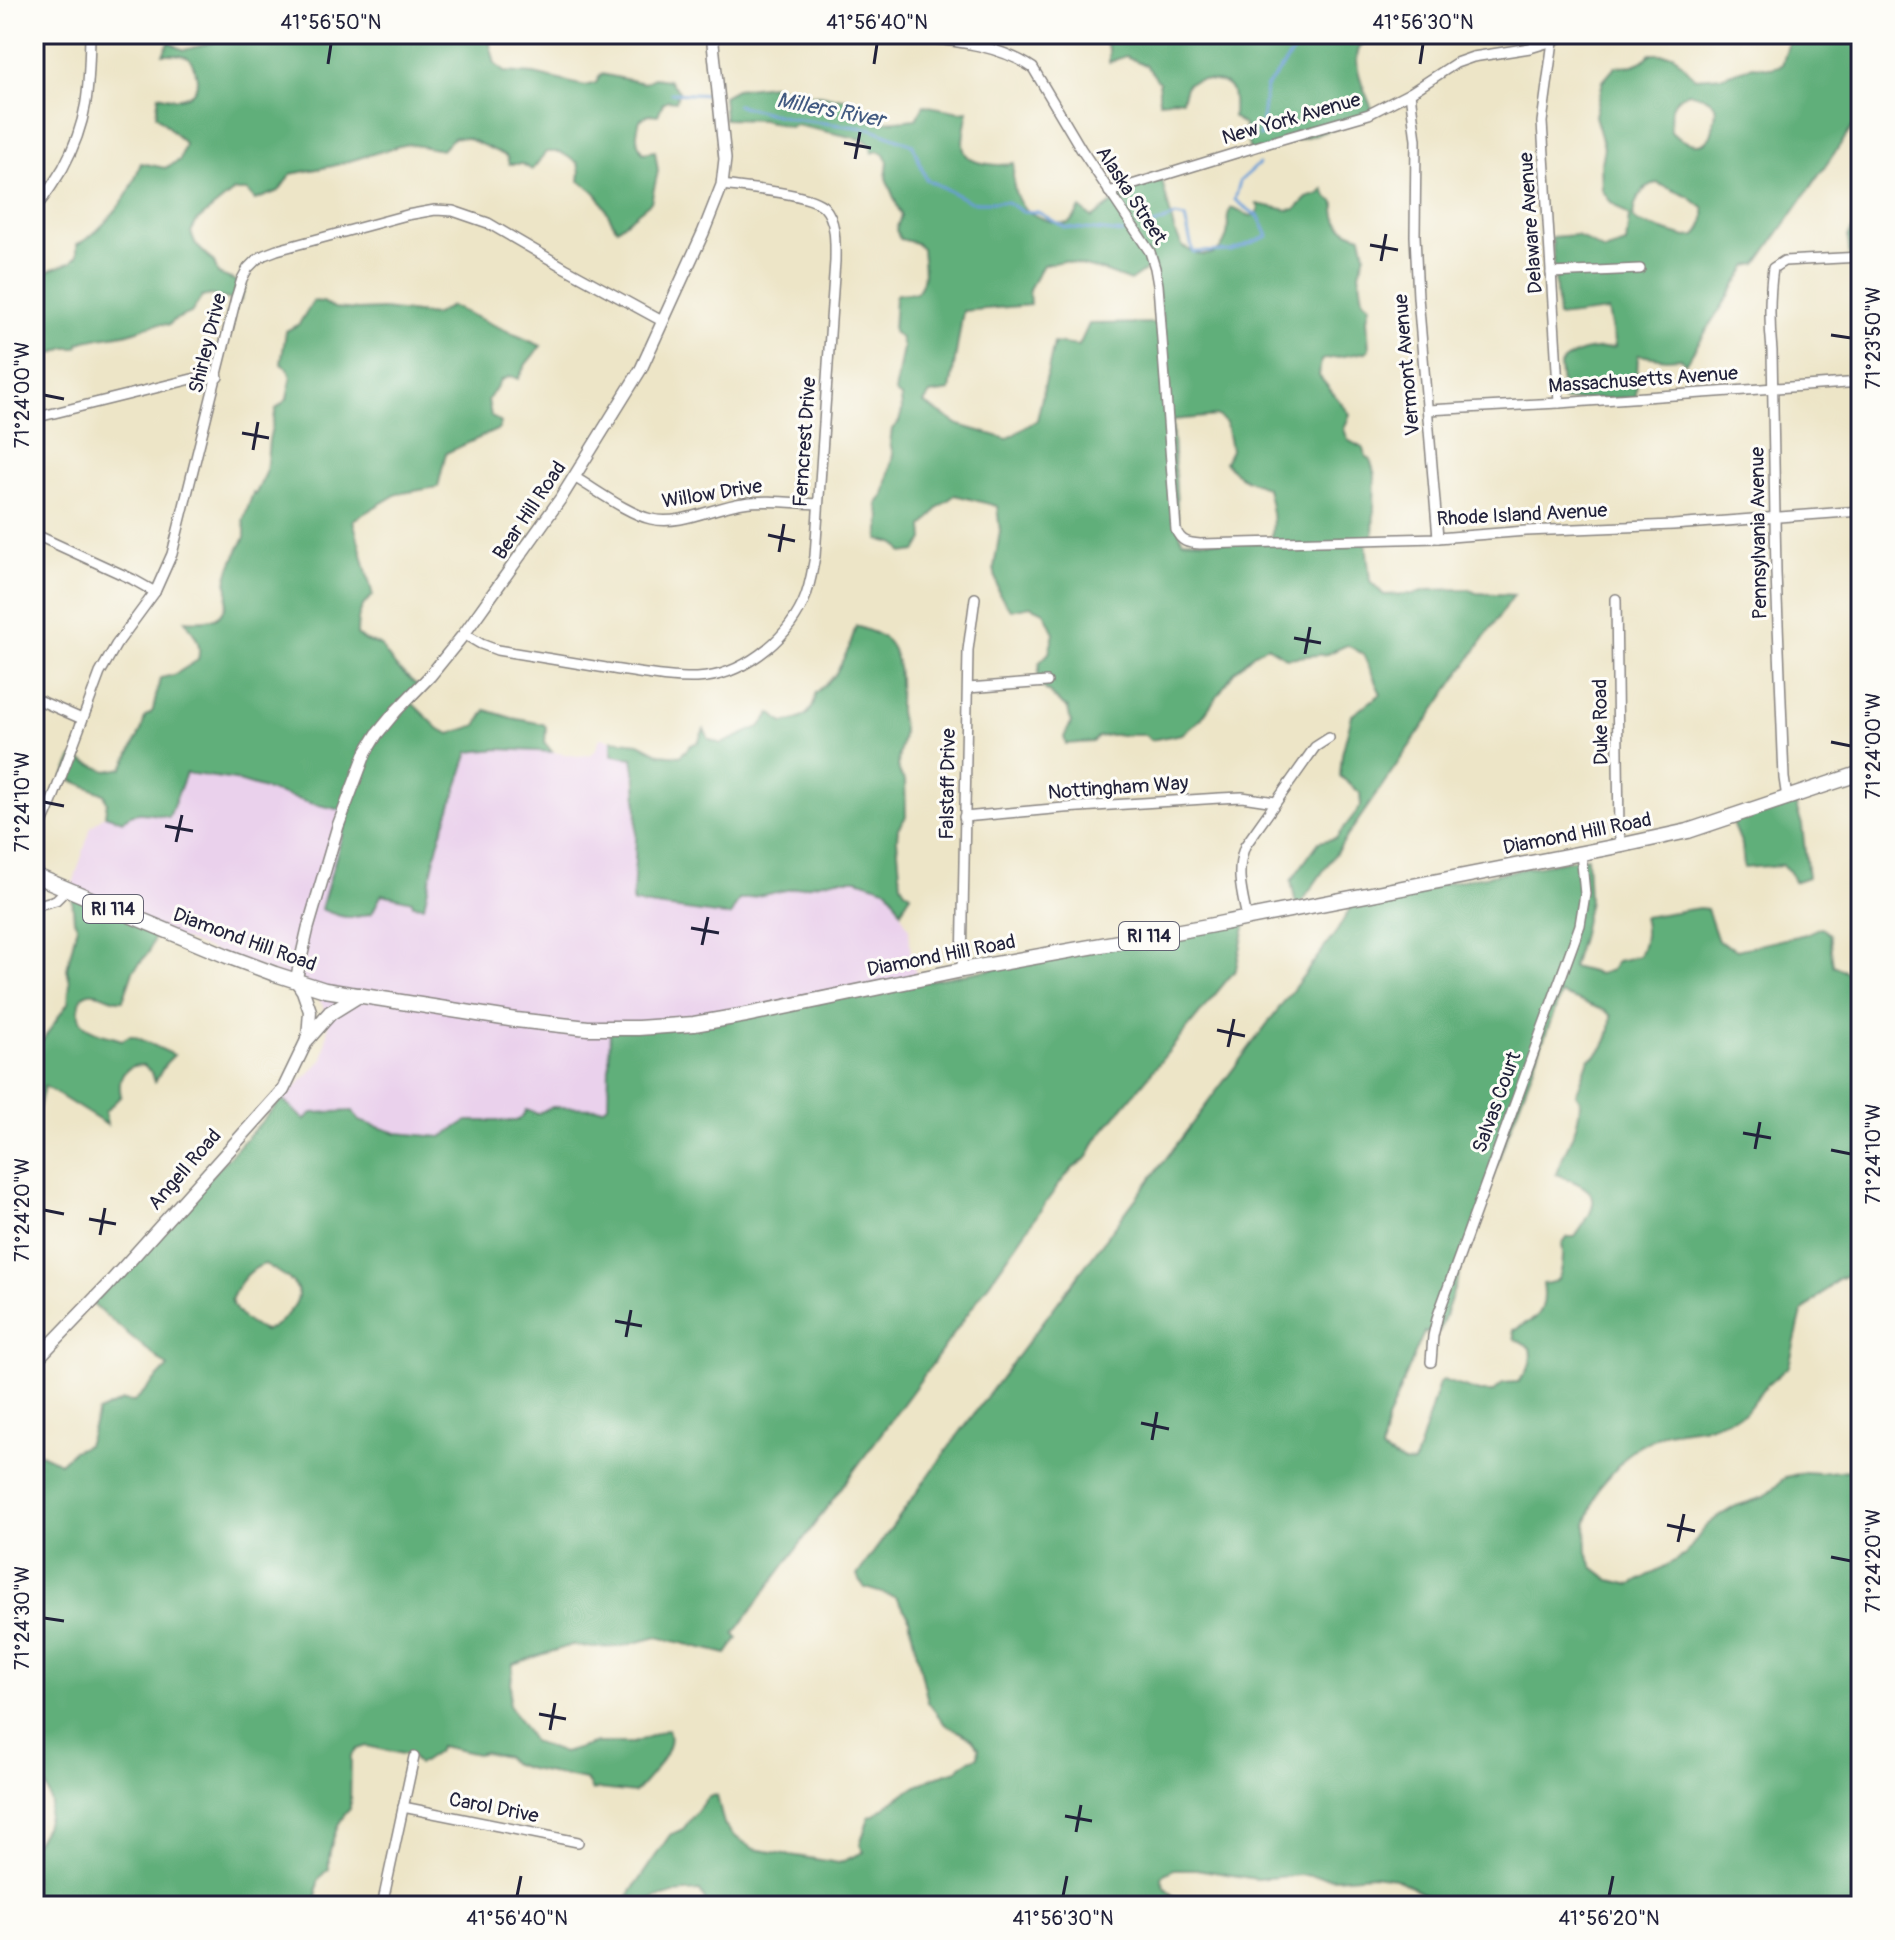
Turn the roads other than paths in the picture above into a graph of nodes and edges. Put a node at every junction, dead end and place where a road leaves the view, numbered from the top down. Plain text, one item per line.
1 (90, 34) edge
2 (712, 34) edge
3 (894, 34) edge
4 (1567, 34) edge
5 (1553, 41) junction
6 (1410, 93) junction
7 (722, 185) junction
8 (1109, 192) junction
9 (34, 209) edge
10 (1861, 257) edge
11 (1640, 269) dead end
12 (1551, 273) junction
13 (662, 321) junction
14 (218, 377) junction
15 (1861, 382) edge
16 (1772, 389) junction
17 (1559, 403) junction
18 (1428, 410) junction
19 (34, 418) edge
20 (574, 477) junction
21 (818, 504) junction
22 (1861, 511) edge
23 (1775, 516) junction
24 (34, 534) edge
25 (1438, 538) junction
26 (1184, 542) joint
27 (155, 592) junction
28 (975, 598) dead end
29 (1616, 599) dead end
30 (464, 634) junction
31 (1047, 682) dead end
32 (968, 688) junction
33 (34, 698) edge
34 (82, 719) junction
35 (1329, 738) dead end
36 (1861, 773) edge
37 (1787, 798) junction
38 (1275, 802) junction
39 (964, 817) junction
40 (34, 842) edge
41 (1623, 845) junction
42 (1581, 853) junction
43 (34, 875) edge
44 (67, 889) junction
45 (34, 906) edge
46 (1247, 918) junction
47 (962, 970) junction
48 (296, 980) junction
49 (359, 995) junction
50 (308, 1038) junction
51 (34, 1362) edge
52 (1431, 1362) dead end
53 (414, 1757) dead end
54 (403, 1807) junction
55 (578, 1842) dead end
56 (382, 1906) edge

1 - 9 street
2 - 7 street, Bear Hill Road
3 - 8 street, Alaska Street
4 - 5 street, New York Avenue
5 - 6 street, New York Avenue
5 - 12 street, Delaware Avenue
6 - 8 street, New York Avenue
6 - 18 street, Vermont Avenue
7 - 13 street, Bear Hill Road
7 - 21 street, Ferncrest Drive
8 - 26 street, Alaska Street
10 - 16 street, Pennsylvania Avenue
11 - 12 street
12 - 17 street, Delaware Avenue
13 - 14 street, Shirley Drive
13 - 20 street, Bear Hill Road
14 - 19 street
14 - 27 street, Shirley Drive
15 - 16 street, Massachusetts Avenue
16 - 17 street, Massachusetts Avenue
16 - 23 street, Pennsylvania Avenue
17 - 18 street, Massachusetts Avenue
18 - 25 street, Vermont Avenue
20 - 21 street, Willow Drive
20 - 30 street, Bear Hill Road
21 - 30 street, Ferncrest Drive
22 - 23 street, Rhode Island Avenue
23 - 25 street, Rhode Island Avenue
23 - 37 street, Pennsylvania Avenue
24 - 27 street
25 - 26 street, Rhode Island Avenue
27 - 34 street, Shirley Drive
28 - 32 street, Falstaff Drive
29 - 41 street, Duke Road
30 - 48 street, Bear Hill Road
31 - 32 street
32 - 39 street, Falstaff Drive
33 - 34 street
34 - 40 street, Shirley Drive
35 - 38 street
36 - 37 main road, Diamond Hill Road / RI 114
37 - 41 main road, Diamond Hill Road / RI 114
38 - 39 street, Nottingham Way
38 - 46 street
39 - 47 street, Falstaff Drive
41 - 42 main road, Diamond Hill Road / RI 114
42 - 46 main road, Diamond Hill Road / RI 114
42 - 52 street, Salvas Court
43 - 44 main road, Diamond Hill Road / RI 114
44 - 45 street
44 - 48 main road, Diamond Hill Road / RI 114
46 - 47 main road, Diamond Hill Road / RI 114
47 - 49 main road, Diamond Hill Road / RI 114
48 - 49 main road, Diamond Hill Road / RI 114
48 - 50 main road, Angell Road
49 - 50 main road
50 - 51 main road, Angell Road
53 - 54 street
54 - 55 street, Carol Drive
54 - 56 street

